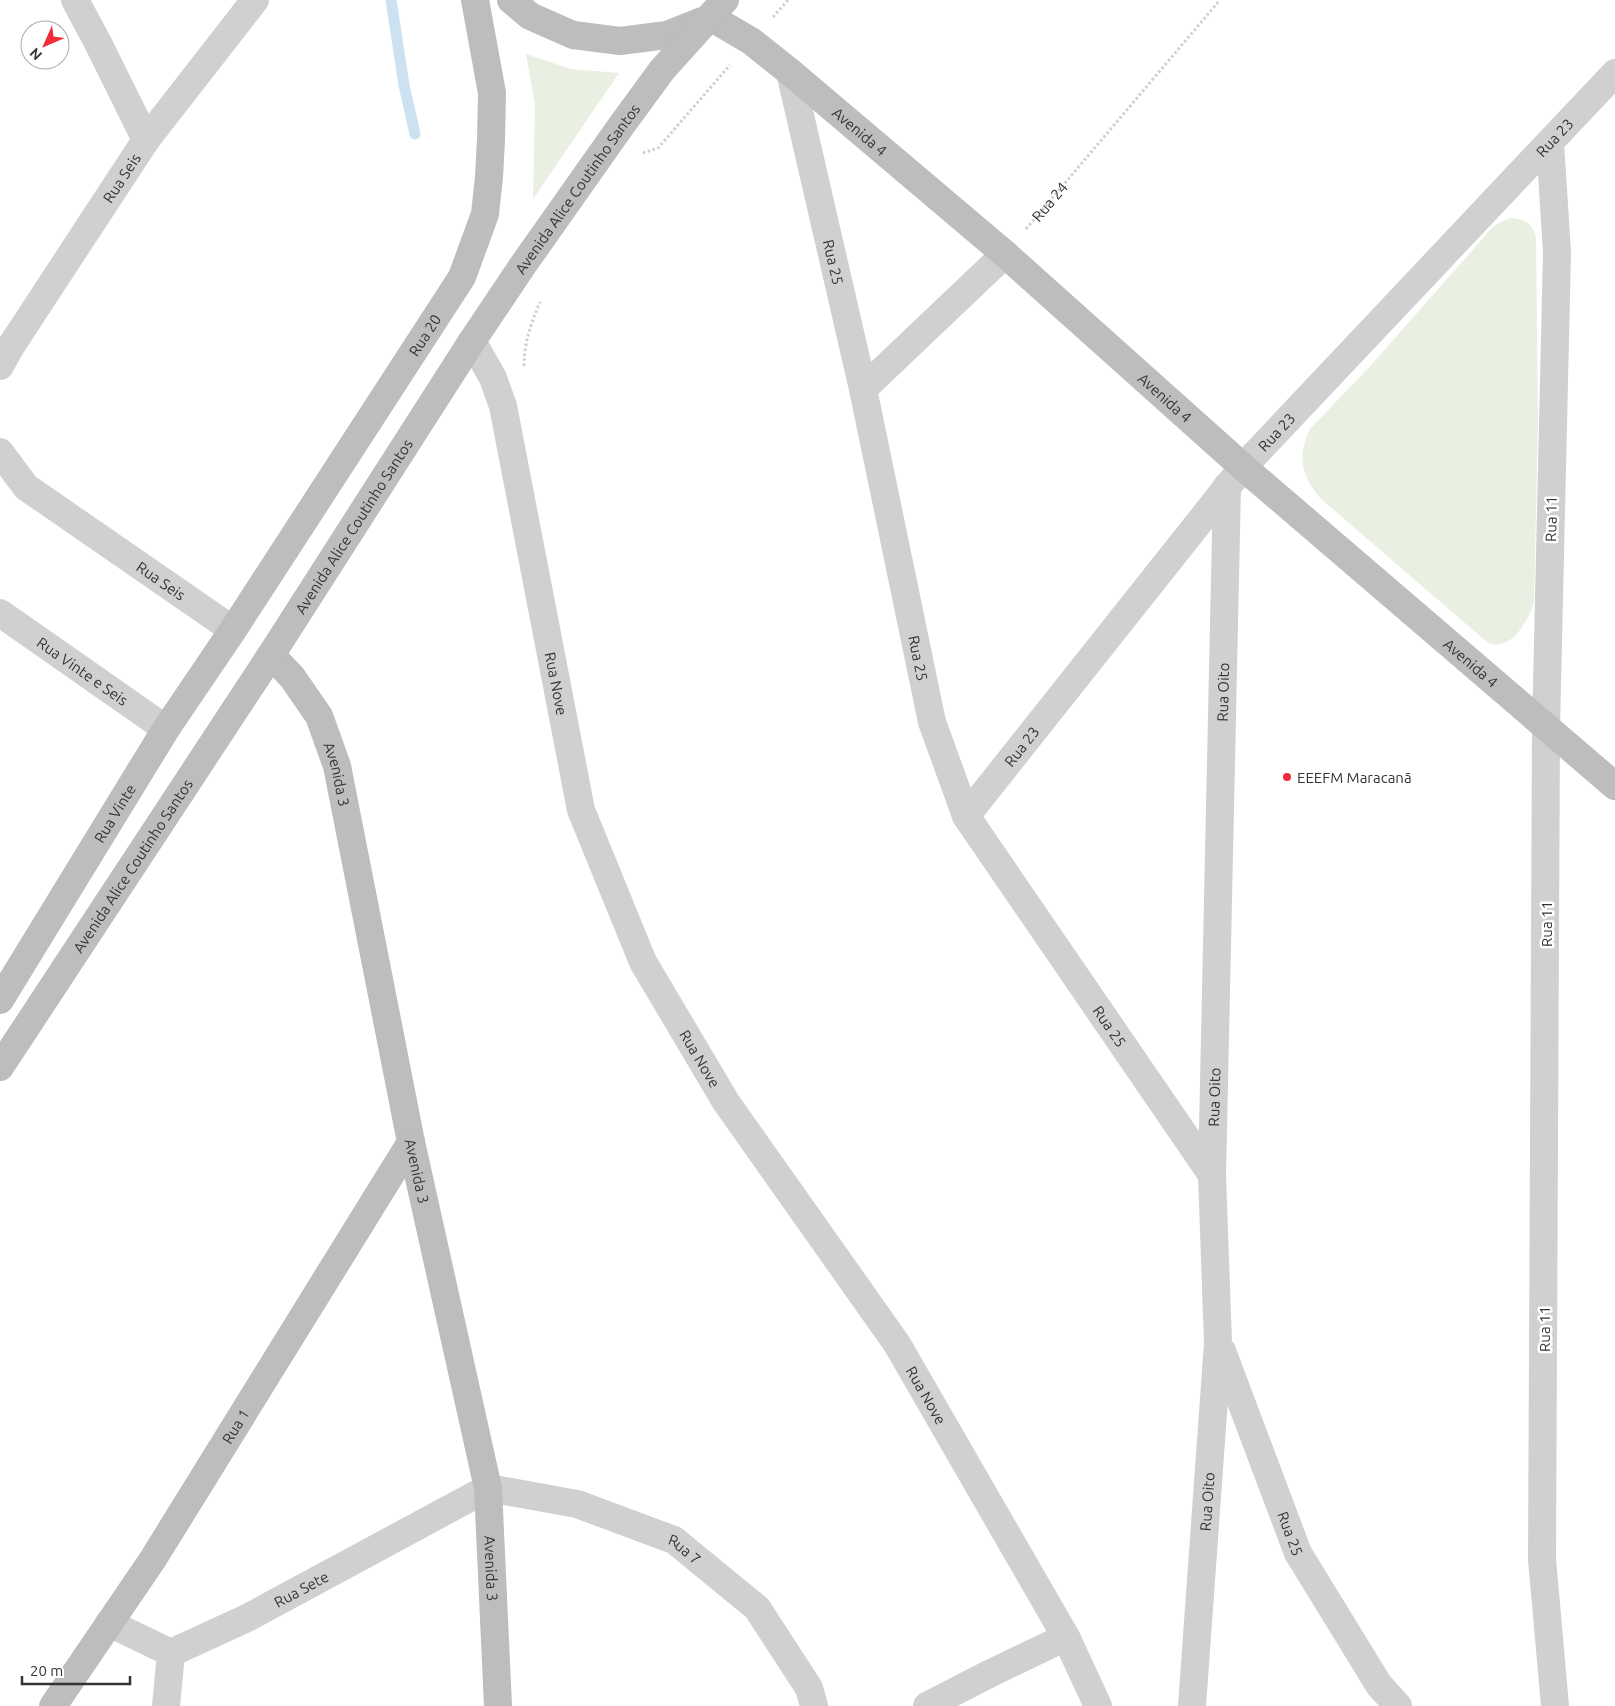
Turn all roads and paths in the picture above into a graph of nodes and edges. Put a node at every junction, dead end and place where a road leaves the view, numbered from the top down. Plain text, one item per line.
1 (75, 0) edge
2 (255, 0) edge
3 (475, 0) edge
4 (511, 0) edge
5 (788, 0) edge
6 (1220, 0) edge
7 (718, 8) edge
8 (751, 41) junction
9 (790, 72) junction
10 (1615, 73) edge
11 (146, 140) junction
12 (1550, 143) junction
13 (640, 154) dead end
14 (1005, 254) junction
15 (541, 299) dead end
16 (472, 341) junction
17 (0, 366) edge
18 (493, 378) junction
19 (863, 389) junction
20 (0, 452) edge
21 (1235, 476) junction
22 (0, 613) edge
23 (233, 630) junction
24 (271, 654) junction
25 (1546, 728) junction
26 (166, 730) junction
27 (1615, 786) edge
28 (966, 816) junction
29 (0, 1000) edge
30 (0, 1067) edge
31 (411, 1142) junction
32 (1212, 1175) junction
33 (1218, 1343) junction
34 (488, 1488) junction
35 (109, 1624) junction
36 (1066, 1637) junction
37 (171, 1653) junction
38 (53, 1706) edge
39 (166, 1706) edge
40 (498, 1706) edge
41 (814, 1706) edge
42 (927, 1706) edge
43 (1098, 1706) edge
44 (1192, 1706) edge
45 (1398, 1706) edge
46 (1556, 1706) edge

1 - 11 street
2 - 11 street, Rua Seis
3 - 23 street, Rua 20
4 - 7 street
5 - 8 path
6 - 14 path, Rua 24
7 - 8 street, Avenida 4
7 - 16 street, Avenida Alice Coutinho Santos
8 - 9 street, Avenida 4
8 - 13 path
9 - 14 street, Avenida 4
9 - 19 street, Rua 25
10 - 12 street, Rua 23
11 - 17 street, Rua Seis
12 - 21 street, Rua 23
12 - 25 street, Rua 11
14 - 19 street
14 - 21 street, Avenida 4
15 - 18 path
16 - 18 street, Rua Nove
16 - 24 street, Avenida Alice Coutinho Santos
18 - 36 street, Rua Nove
19 - 28 street, Rua 25
20 - 23 street, Rua Seis
21 - 25 street, Avenida 4
21 - 28 street, Rua 23
21 - 32 street, Rua Oito
22 - 26 street, Rua Vinte e Seis
23 - 26 street, Rua Vinte
24 - 30 street, Avenida Alice Coutinho Santos
24 - 31 street, Avenida 3
25 - 27 street, Avenida 4
25 - 46 street, Rua 11
26 - 29 street, Rua Vinte
28 - 32 street, Rua 25
31 - 34 street, Avenida 3
31 - 35 street, Rua 1
32 - 33 street, Rua Oito
33 - 44 street, Rua Oito
33 - 45 street, Rua 25
34 - 37 street, Rua Sete
34 - 40 street, Avenida 3
34 - 41 street, Rua 7
35 - 37 street
35 - 38 street, Rua 1
36 - 42 street
36 - 43 street, Rua Nove
37 - 39 street

